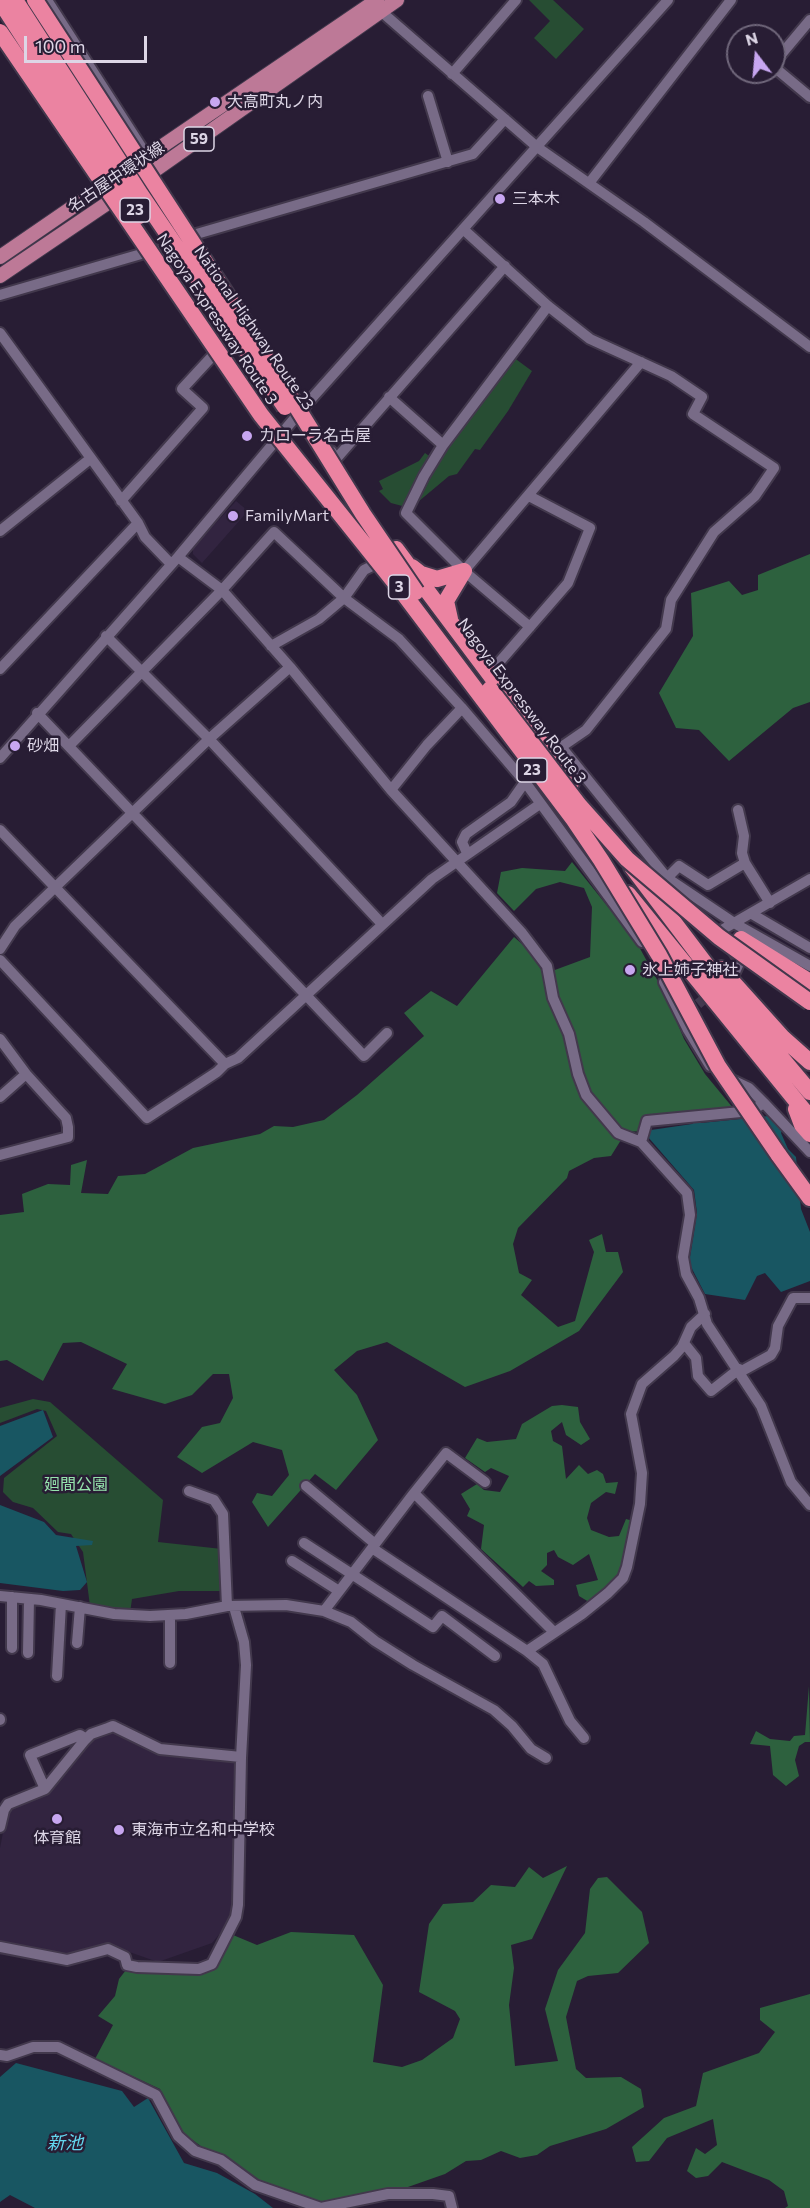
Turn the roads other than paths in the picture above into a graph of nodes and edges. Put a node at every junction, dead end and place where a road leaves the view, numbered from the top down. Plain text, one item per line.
1 (15, 0) edge
2 (24, 0) edge
3 (35, 0) edge
4 (47, 0) edge
5 (397, 0) edge
6 (516, 0) edge
7 (668, 0) edge
8 (730, 0) edge
9 (0, 1) edge
10 (374, 4) edge
11 (0, 16) edge
12 (810, 20) edge
13 (0, 32) edge
14 (786, 50) edge
15 (452, 74) junction
16 (786, 76) edge
17 (428, 96) dead end
18 (810, 97) edge
19 (505, 119) junction
20 (537, 147) junction
21 (448, 162) junction
22 (145, 168) junction
23 (590, 182) junction
24 (113, 190) junction
25 (463, 229) junction
26 (193, 235) junction
27 (155, 250) junction
28 (0, 257) edge
29 (506, 266) junction
30 (0, 276) edge
31 (0, 295) edge
32 (548, 306) junction
33 (2, 341) edge
34 (810, 347) edge
35 (218, 350) junction
36 (641, 362) junction
37 (389, 397) junction
38 (289, 412) junction
39 (283, 432) junction
40 (443, 445) junction
41 (90, 459) junction
42 (529, 496) junction
43 (121, 501) junction
44 (138, 523) junction
45 (0, 531) edge
46 (174, 560) junction
47 (404, 560) junction
48 (376, 564) junction
49 (464, 571) junction
50 (222, 590) junction
51 (344, 598) junction
52 (530, 627) junction
53 (458, 633) junction
54 (106, 636) junction
55 (271, 646) junction
56 (290, 667) junction
57 (0, 669) edge
58 (141, 674) junction
59 (489, 674) junction
60 (462, 708) junction
61 (37, 713) junction
62 (209, 739) junction
63 (69, 746) junction
64 (557, 751) junction
65 (0, 758) edge
66 (525, 782) junction
67 (391, 790) junction
68 (540, 804) junction
69 (738, 810) dead end
70 (132, 812) junction
71 (0, 830) edge
72 (467, 853) junction
73 (457, 861) junction
74 (745, 863) junction
75 (667, 878) junction
76 (810, 879) edge
77 (645, 881) junction
78 (54, 888) junction
79 (770, 903) junction
80 (752, 914) junction
81 (734, 923) junction
82 (382, 924) junction
83 (808, 944) edge
84 (0, 949) edge
85 (0, 960) edge
86 (735, 972) dead end
87 (809, 977) edge
88 (305, 996) junction
89 (810, 1002) edge
90 (698, 1004) tunnel mouth
91 (680, 1016) junction
92 (387, 1033) dead end
93 (0, 1039) edge
94 (810, 1062) edge
95 (225, 1064) junction
96 (26, 1074) junction
97 (810, 1092) edge
98 (0, 1097) edge
99 (792, 1099) junction
100 (764, 1103) junction
101 (810, 1118) edge
102 (810, 1134) edge
103 (640, 1142) junction
104 (810, 1152) edge
105 (778, 1154) junction
106 (0, 1155) edge
107 (810, 1191) edge
108 (810, 1198) edge
109 (810, 1298) edge
110 (705, 1314) junction
111 (684, 1343) junction
112 (740, 1370) junction
113 (485, 1482) dead end
114 (306, 1486) dead end
115 (189, 1491) dead end
116 (414, 1493) junction
117 (810, 1504) edge
118 (304, 1543) dead end
119 (373, 1545) junction
120 (292, 1561) dead end
121 (351, 1575) junction
122 (339, 1591) junction
123 (0, 1596) edge
124 (12, 1597) junction
125 (29, 1599) junction
126 (61, 1604) junction
127 (230, 1606) junction
128 (80, 1607) junction
129 (324, 1611) junction
130 (170, 1615) junction
131 (554, 1632) junction
132 (77, 1643) dead end
133 (12, 1648) dead end
134 (527, 1651) junction
135 (28, 1653) dead end
136 (495, 1656) dead end
137 (170, 1663) dead end
138 (57, 1676) dead end
139 (584, 1738) dead end
140 (86, 1739) junction
141 (241, 1757) junction
142 (546, 1758) dead end
143 (45, 1790) junction
144 (0, 1827) edge
145 (0, 1947) edge
146 (0, 2055) edge
147 (452, 2208) edge

1 - 38 highway, National Highway Route 23 / 23, bridge
2 - 22 highway, 23
3 - 77 highway, Nagoya Expressway Route 3 / 3, bridge
4 - 22 street
5 - 10 main road, 名古屋中環状線 / 59
6 - 15 street
7 - 20 street
8 - 23 street
9 - 38 highway, National Highway Route 23 / 23, bridge
10 - 15 street
10 - 22 main road, 名古屋中環状線 / 59
11 - 24 highway, 23
12 - 14 street
13 - 105 highway, Nagoya Expressway Route 3 / 3, bridge
15 - 19 street
16 - 18 street
17 - 21 street
19 - 20 street
19 - 21 street
20 - 23 street
20 - 25 street
21 - 26 street
22 - 24 main road, 名古屋中環状線 / 59
22 - 26 street
22 - 38 highway, 23
23 - 34 street
24 - 27 highway, 23
24 - 28 main road, 名古屋中環状線 / 59
24 - 30 main road, 名古屋中環状線 / 59
25 - 29 street
25 - 38 street
26 - 38 street
27 - 31 street
27 - 35 highway, 23
29 - 32 street
29 - 37 street
32 - 36 street
32 - 40 street
33 - 41 street
35 - 39 highway, 23
35 - 43 street
36 - 42 street
36 - 64 street
37 - 38 street
37 - 40 street
38 - 39 highway, National Highway Route 23 / 23
38 - 47 highway, National Highway Route 23 / 23
39 - 46 street
39 - 48 highway, National Highway Route 23 / 23
40 - 49 street
41 - 43 street
41 - 45 street
42 - 49 street
42 - 52 street
43 - 44 street
44 - 46 street
44 - 57 street
46 - 50 street
46 - 54 street
47 - 49 highway
47 - 53 highway, National Highway Route 23 / 23
48 - 51 street
48 - 99 highway, National Highway Route 23 / 23
49 - 52 street
49 - 53 highway
50 - 51 street
50 - 55 street
50 - 58 street
51 - 55 street
51 - 60 street
52 - 59 street
53 - 59 highway, National Highway Route 23 / 23
54 - 58 street
54 - 61 street
55 - 56 street
56 - 62 street
56 - 67 street
58 - 62 street
58 - 63 street
59 - 64 highway, National Highway Route 23 / 23
60 - 66 street
60 - 67 street
61 - 63 street
61 - 65 street
62 - 70 street
62 - 82 street
63 - 70 street
64 - 75 street
64 - 77 highway, National Highway Route 23 / 23
66 - 68 street
66 - 72 street
67 - 73 street
68 - 72 street
68 - 91 street
69 - 74 street
70 - 78 street
70 - 88 street
71 - 78 street
72 - 73 street
73 - 82 street
73 - 103 street
74 - 75 street
74 - 79 street
75 - 81 street
76 - 79 street
77 - 87 highway, bridge
77 - 89 highway, Nagoya Expressway Route 3 / 3, bridge
77 - 94 highway
77 - 97 highway, National Highway Route 23 / 23
78 - 84 street
78 - 95 street
79 - 80 street
80 - 81 street
80 - 83 street
81 - 86 street
81 - 87 street
82 - 88 street
85 - 95 street
88 - 92 street
88 - 95 street
90 - 91 street
91 - 100 street
93 - 96 street
96 - 98 street
96 - 106 street
99 - 101 highway, National Highway Route 23 / 23
99 - 102 highway
100 - 103 street
100 - 104 street
103 - 110 street
105 - 107 highway, 3
105 - 108 highway
109 - 112 street
110 - 111 street
110 - 112 street
111 - 112 street
111 - 131 street
112 - 117 street
113 - 116 street
114 - 119 street
115 - 127 street
116 - 119 street
116 - 131 street
118 - 121 street
119 - 121 street
119 - 134 street
120 - 122 street
121 - 122 street
121 - 136 street
122 - 129 street
123 - 124 street
124 - 125 street
124 - 133 street
125 - 126 street
125 - 135 street
126 - 128 street
126 - 138 street
127 - 129 street
127 - 130 street
127 - 141 street
128 - 130 street
128 - 132 street
129 - 142 street
130 - 137 street
131 - 134 street
134 - 139 street
140 - 141 street
140 - 143 street
140 - 143 street
141 - 145 street
143 - 144 street
146 - 147 street

